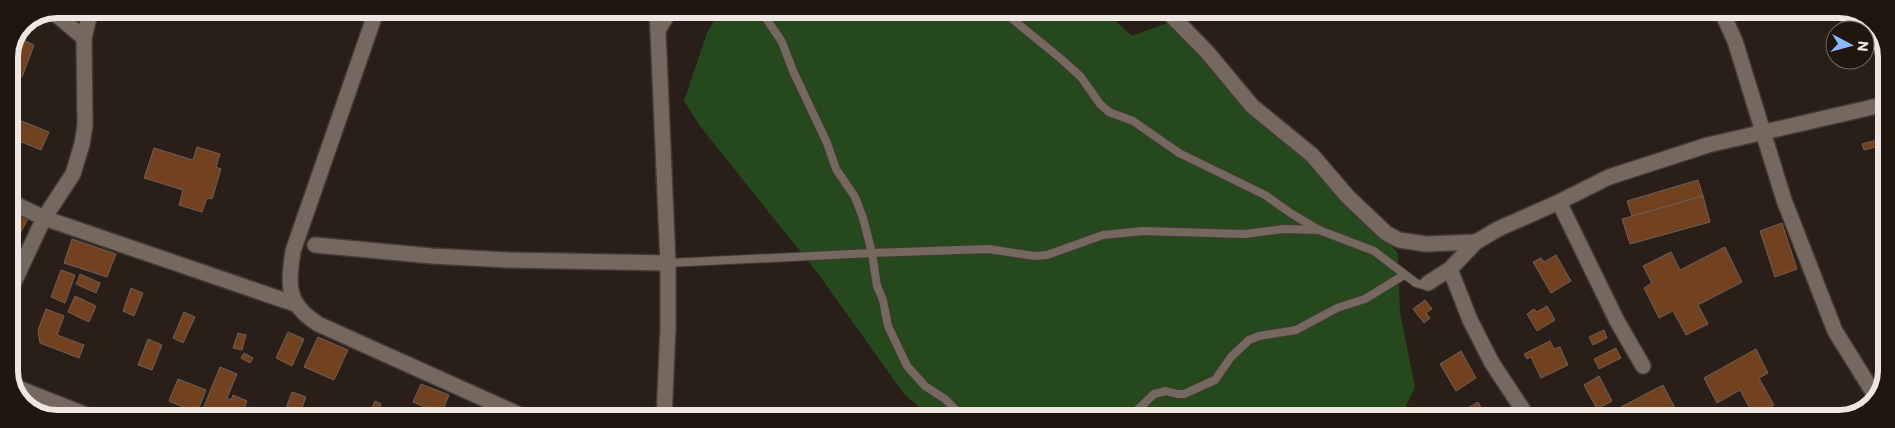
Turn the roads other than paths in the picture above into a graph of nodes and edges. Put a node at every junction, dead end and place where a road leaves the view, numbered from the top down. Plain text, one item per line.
1 (61, 18) edge
2 (89, 18) edge
3 (374, 18) edge
4 (657, 18) edge
5 (665, 18) edge
6 (766, 18) edge
7 (1011, 18) edge
8 (1174, 18) edge
9 (1725, 18) edge
10 (658, 30) junction
11 (84, 38) junction
12 (1877, 106) edge
13 (1764, 132) junction
14 (1559, 202) junction
15 (18, 205) edge
16 (44, 218) junction
17 (1319, 230) junction
18 (1476, 242) junction
19 (315, 245) dead end
20 (872, 253) junction
21 (668, 263) junction
22 (1450, 269) junction
23 (18, 274) edge
24 (1404, 275) junction
25 (1428, 283) joint
26 (295, 304) junction
27 (1643, 366) dead end
28 (22, 390) edge
29 (1872, 391) edge
30 (74, 410) edge
31 (511, 410) edge
32 (664, 410) edge
33 (955, 410) edge
34 (1137, 410) edge
35 (1524, 410) edge

1 - 11 street
2 - 11 street
3 - 26 street
4 - 10 street
5 - 10 street
6 - 20 lane
7 - 17 lane
8 - 18 street
9 - 13 street
10 - 21 street
11 - 16 street
12 - 13 street
13 - 14 street
13 - 29 street
14 - 18 street
14 - 27 street
15 - 16 street
16 - 23 street
16 - 26 street
17 - 20 lane
17 - 24 lane
18 - 22 street
19 - 21 street
20 - 21 lane
20 - 33 lane
21 - 32 street
22 - 25 street
22 - 35 street
24 - 25 lane
24 - 34 lane
26 - 31 street
28 - 30 street

